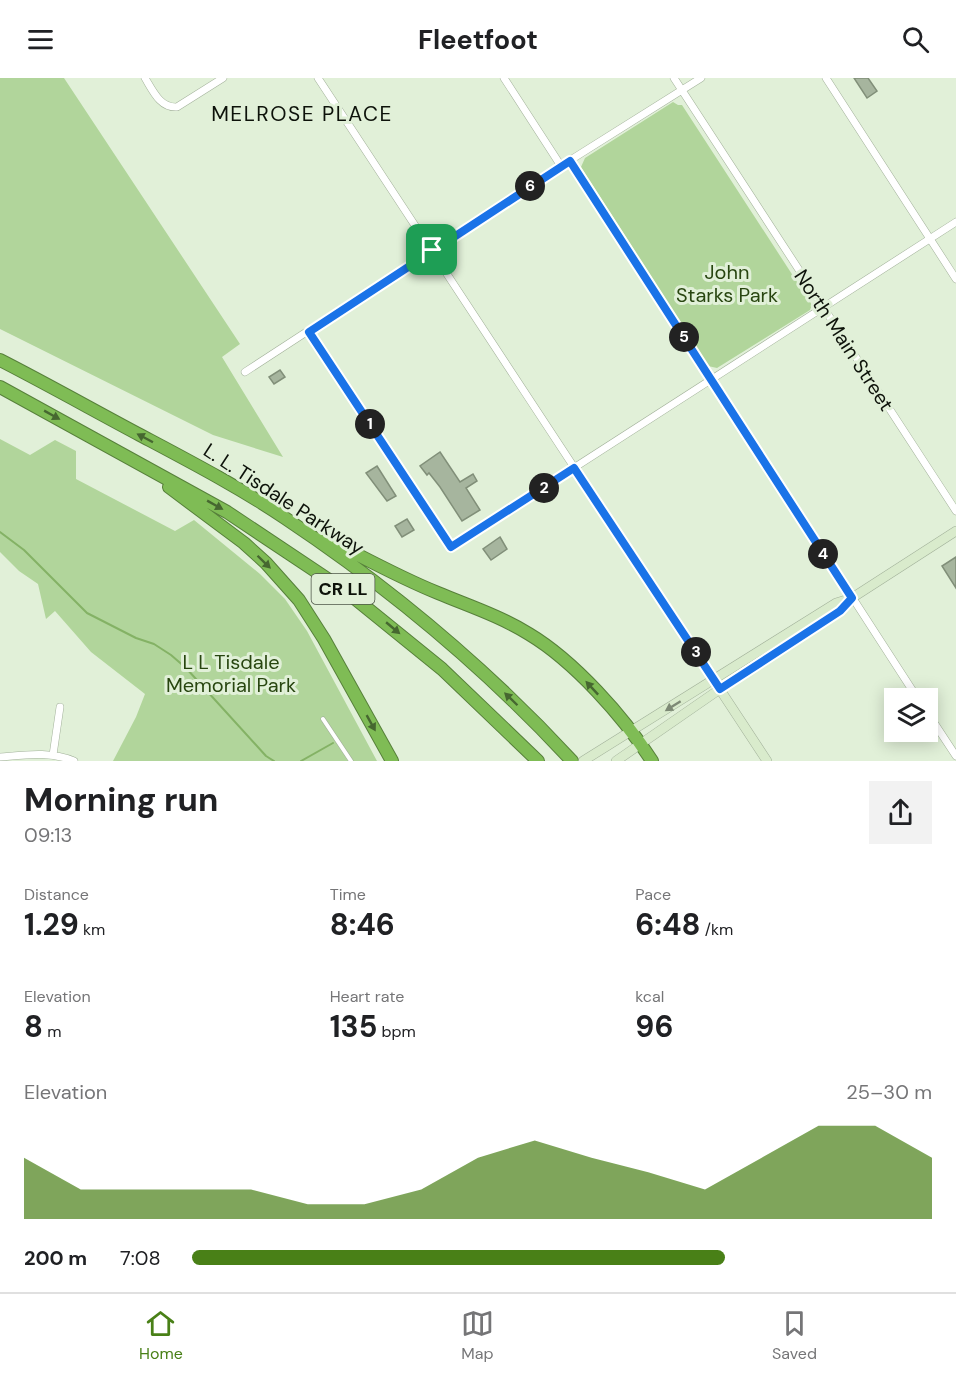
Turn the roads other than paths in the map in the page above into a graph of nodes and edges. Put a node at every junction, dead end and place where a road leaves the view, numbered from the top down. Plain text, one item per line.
1 (145, 78) edge
2 (223, 78) edge
3 (318, 78) edge
4 (504, 78) edge
5 (675, 78) edge
6 (701, 78) edge
7 (826, 78) edge
8 (682, 90) junction
9 (570, 161) junction
10 (561, 166) junction
11 (956, 222) edge
12 (930, 239) junction
13 (432, 250) junction
14 (956, 279) edge
15 (823, 308) junction
16 (309, 332) junction
17 (0, 360) edge
18 (245, 372) dead end
19 (712, 381) junction
20 (0, 387) edge
21 (127, 457) junction
22 (574, 468) junction
23 (956, 511) edge
24 (284, 518) junction
25 (956, 531) edge
26 (852, 598) junction
27 (714, 680) junction
28 (911, 688) edge
29 (720, 689) junction
30 (60, 707) dead end
31 (322, 718) dead end
32 (938, 729) edge
33 (631, 731) junction
34 (641, 744) junction
35 (54, 755) junction
36 (956, 756) edge
37 (0, 757) edge
38 (536, 758) edge
39 (74, 761) edge
40 (351, 761) edge
41 (392, 761) edge
42 (572, 761) edge
43 (583, 761) edge
44 (616, 761) edge
45 (652, 761) edge
46 (767, 761) edge

1 - 2 street
3 - 13 street
4 - 10 street
5 - 8 street, North Main Street
6 - 8 street
7 - 12 street
8 - 9 street
8 - 15 street, North Main Street
9 - 10 street
9 - 19 street
10 - 13 street
11 - 12 street
12 - 14 street
12 - 15 street
13 - 16 street
13 - 22 street
15 - 19 street
15 - 23 street, North Main Street
16 - 18 street
16 - 22 street
24 -> 17 highway, L. L. Tisdale Parkway / CR LL
19 - 22 street
19 - 26 street
20 -> 21 highway, L. L. Tisdale Parkway / CR LL
21 -> 38 highway, L. L. Tisdale Parkway / CR LL
21 -> 41 highway
22 - 27 street
33 -> 24 highway
42 -> 24 highway, L. L. Tisdale Parkway / CR LL
25 - 26 street
26 - 27 street
26 - 28 street
26 - 29 street
27 - 29 street
27 -> 33 street
29 - 34 street
29 - 46 street
30 - 35 street
31 - 40 lane
32 - 36 street
33 - 34 highway
33 - 43 street
34 - 44 street
34 - 45 highway
35 - 37 street
35 - 39 street

